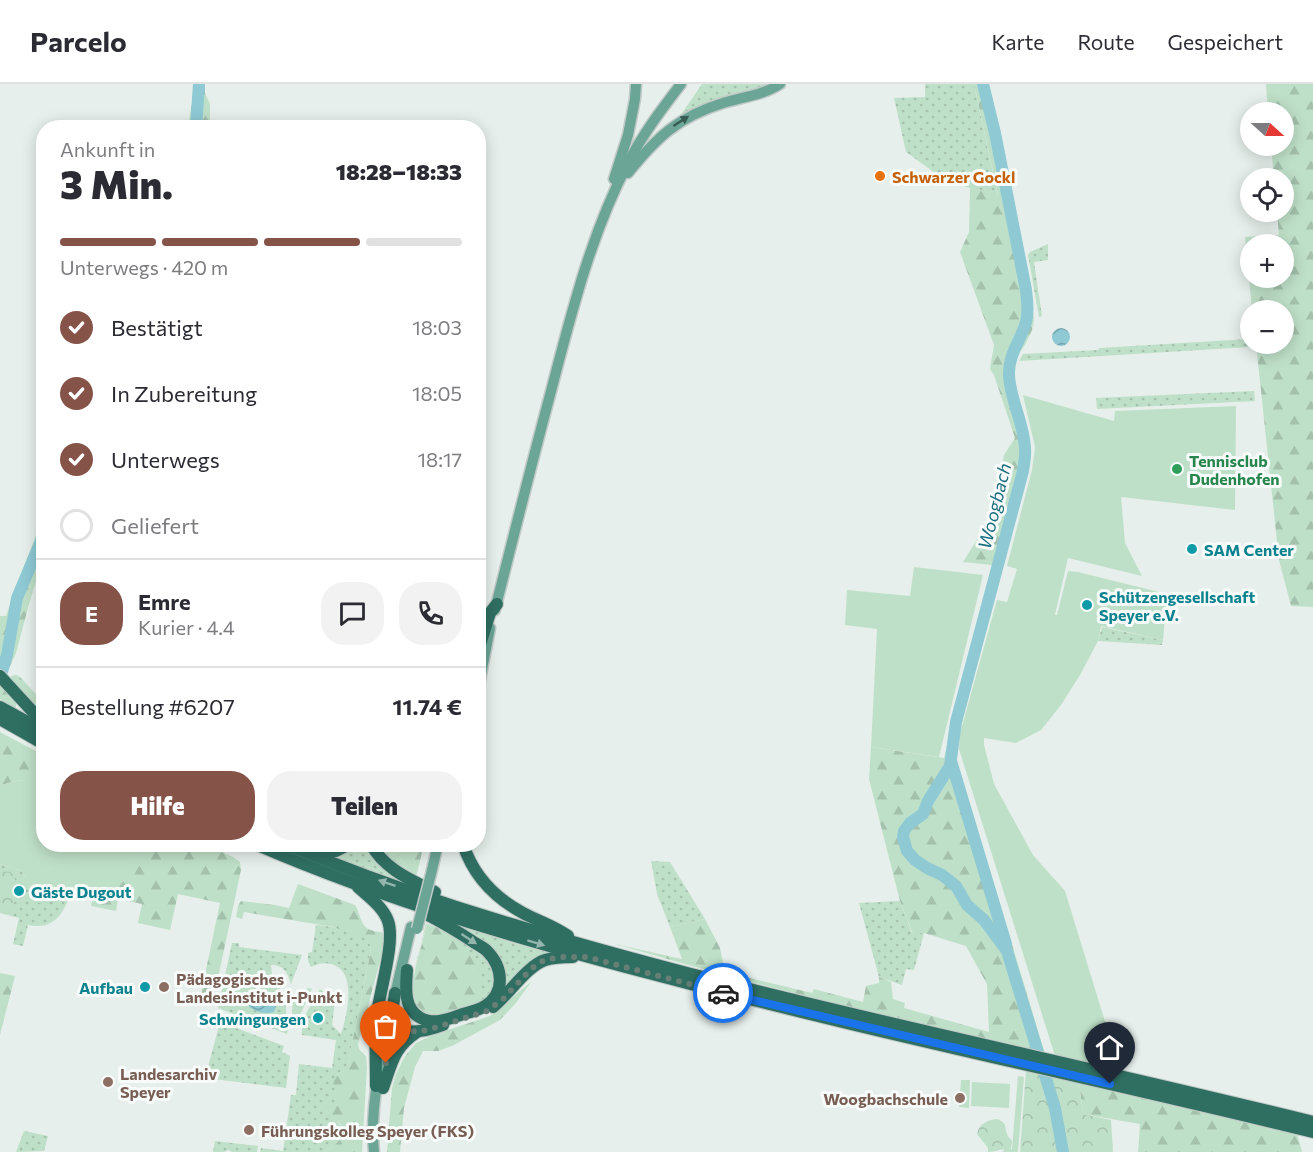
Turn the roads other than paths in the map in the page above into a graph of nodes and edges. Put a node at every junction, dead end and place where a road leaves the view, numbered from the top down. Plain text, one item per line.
1 (636, 84) edge
2 (681, 84) edge
3 (780, 84) edge
4 (610, 201) junction
5 (597, 231) junction
6 (497, 604) joint
7 (486, 633) edge
8 (0, 676) edge
9 (36, 714) edge
10 (3, 718) edge
11 (36, 735) edge
12 (275, 852) edge
13 (305, 852) edge
14 (376, 852) edge
15 (431, 852) edge
16 (435, 852) edge
17 (467, 852) edge
18 (429, 869) junction
19 (352, 882) junction
20 (401, 899) junction
21 (482, 915) junction
22 (414, 928) junction
23 (582, 944) junction
24 (587, 957) junction
25 (406, 970) junction
26 (395, 993) junction
27 (394, 1022) junction
28 (417, 1032) junction
29 (1012, 1056) junction
30 (380, 1087) junction
31 (1294, 1122) junction
32 (1313, 1122) edge
33 (1313, 1132) edge
34 (374, 1152) edge

1 - 5 main road
2 - 4 main road
4 -> 3 main road
4 - 5 main road
5 - 6 main road
6 - 7 highway
8 - 9 highway
10 - 11 highway
12 - 19 highway
21 -> 13 highway
14 - 21 highway
15 - 18 main road
16 - 18 main road
17 - 23 highway
18 - 22 main road, bridge
19 - 20 highway
19 - 30 highway
20 -> 24 highway
20 -> 25 highway
21 - 23 highway
22 - 25 main road
22 - 26 main road
23 - 29 highway
24 - 28 highway
24 - 29 highway
25 - 27 main road
26 - 27 highway
26 - 30 main road
27 - 28 highway
27 - 30 main road
28 - 30 highway
29 - 31 highway
30 - 34 main road
31 - 32 highway
31 - 33 highway

